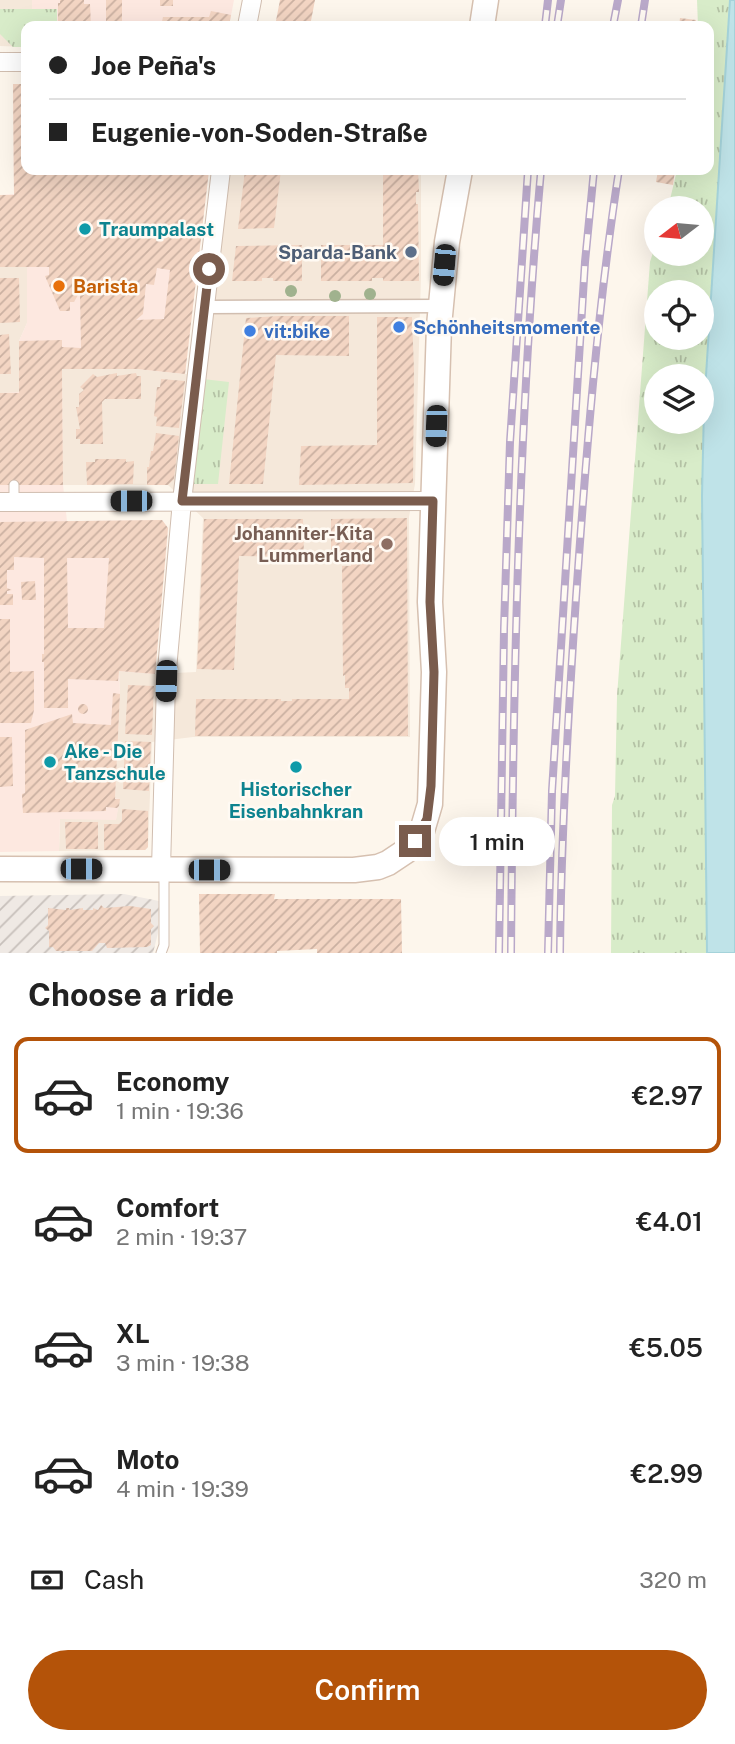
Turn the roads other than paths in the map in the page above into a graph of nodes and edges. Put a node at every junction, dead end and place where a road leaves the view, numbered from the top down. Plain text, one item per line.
1 (252, 0) edge
2 (486, 0) edge
3 (248, 21) edge
4 (483, 21) edge
5 (0, 62) edge
6 (21, 62) edge
7 (220, 175) edge
8 (459, 175) edge
9 (440, 306) junction
10 (205, 307) junction
11 (10, 496) edge
12 (182, 501) junction
13 (433, 501) junction
14 (0, 869) edge
15 (162, 869) junction
16 (162, 953) edge

1 - 3 street
2 - 4 main road
5 - 6 street
7 - 10 street
8 - 9 main road
9 - 10 street
9 - 13 main road
10 - 12 street
11 - 12 street
12 - 13 street
12 - 15 street
13 - 15 main road
14 - 15 main road
15 - 16 lane

